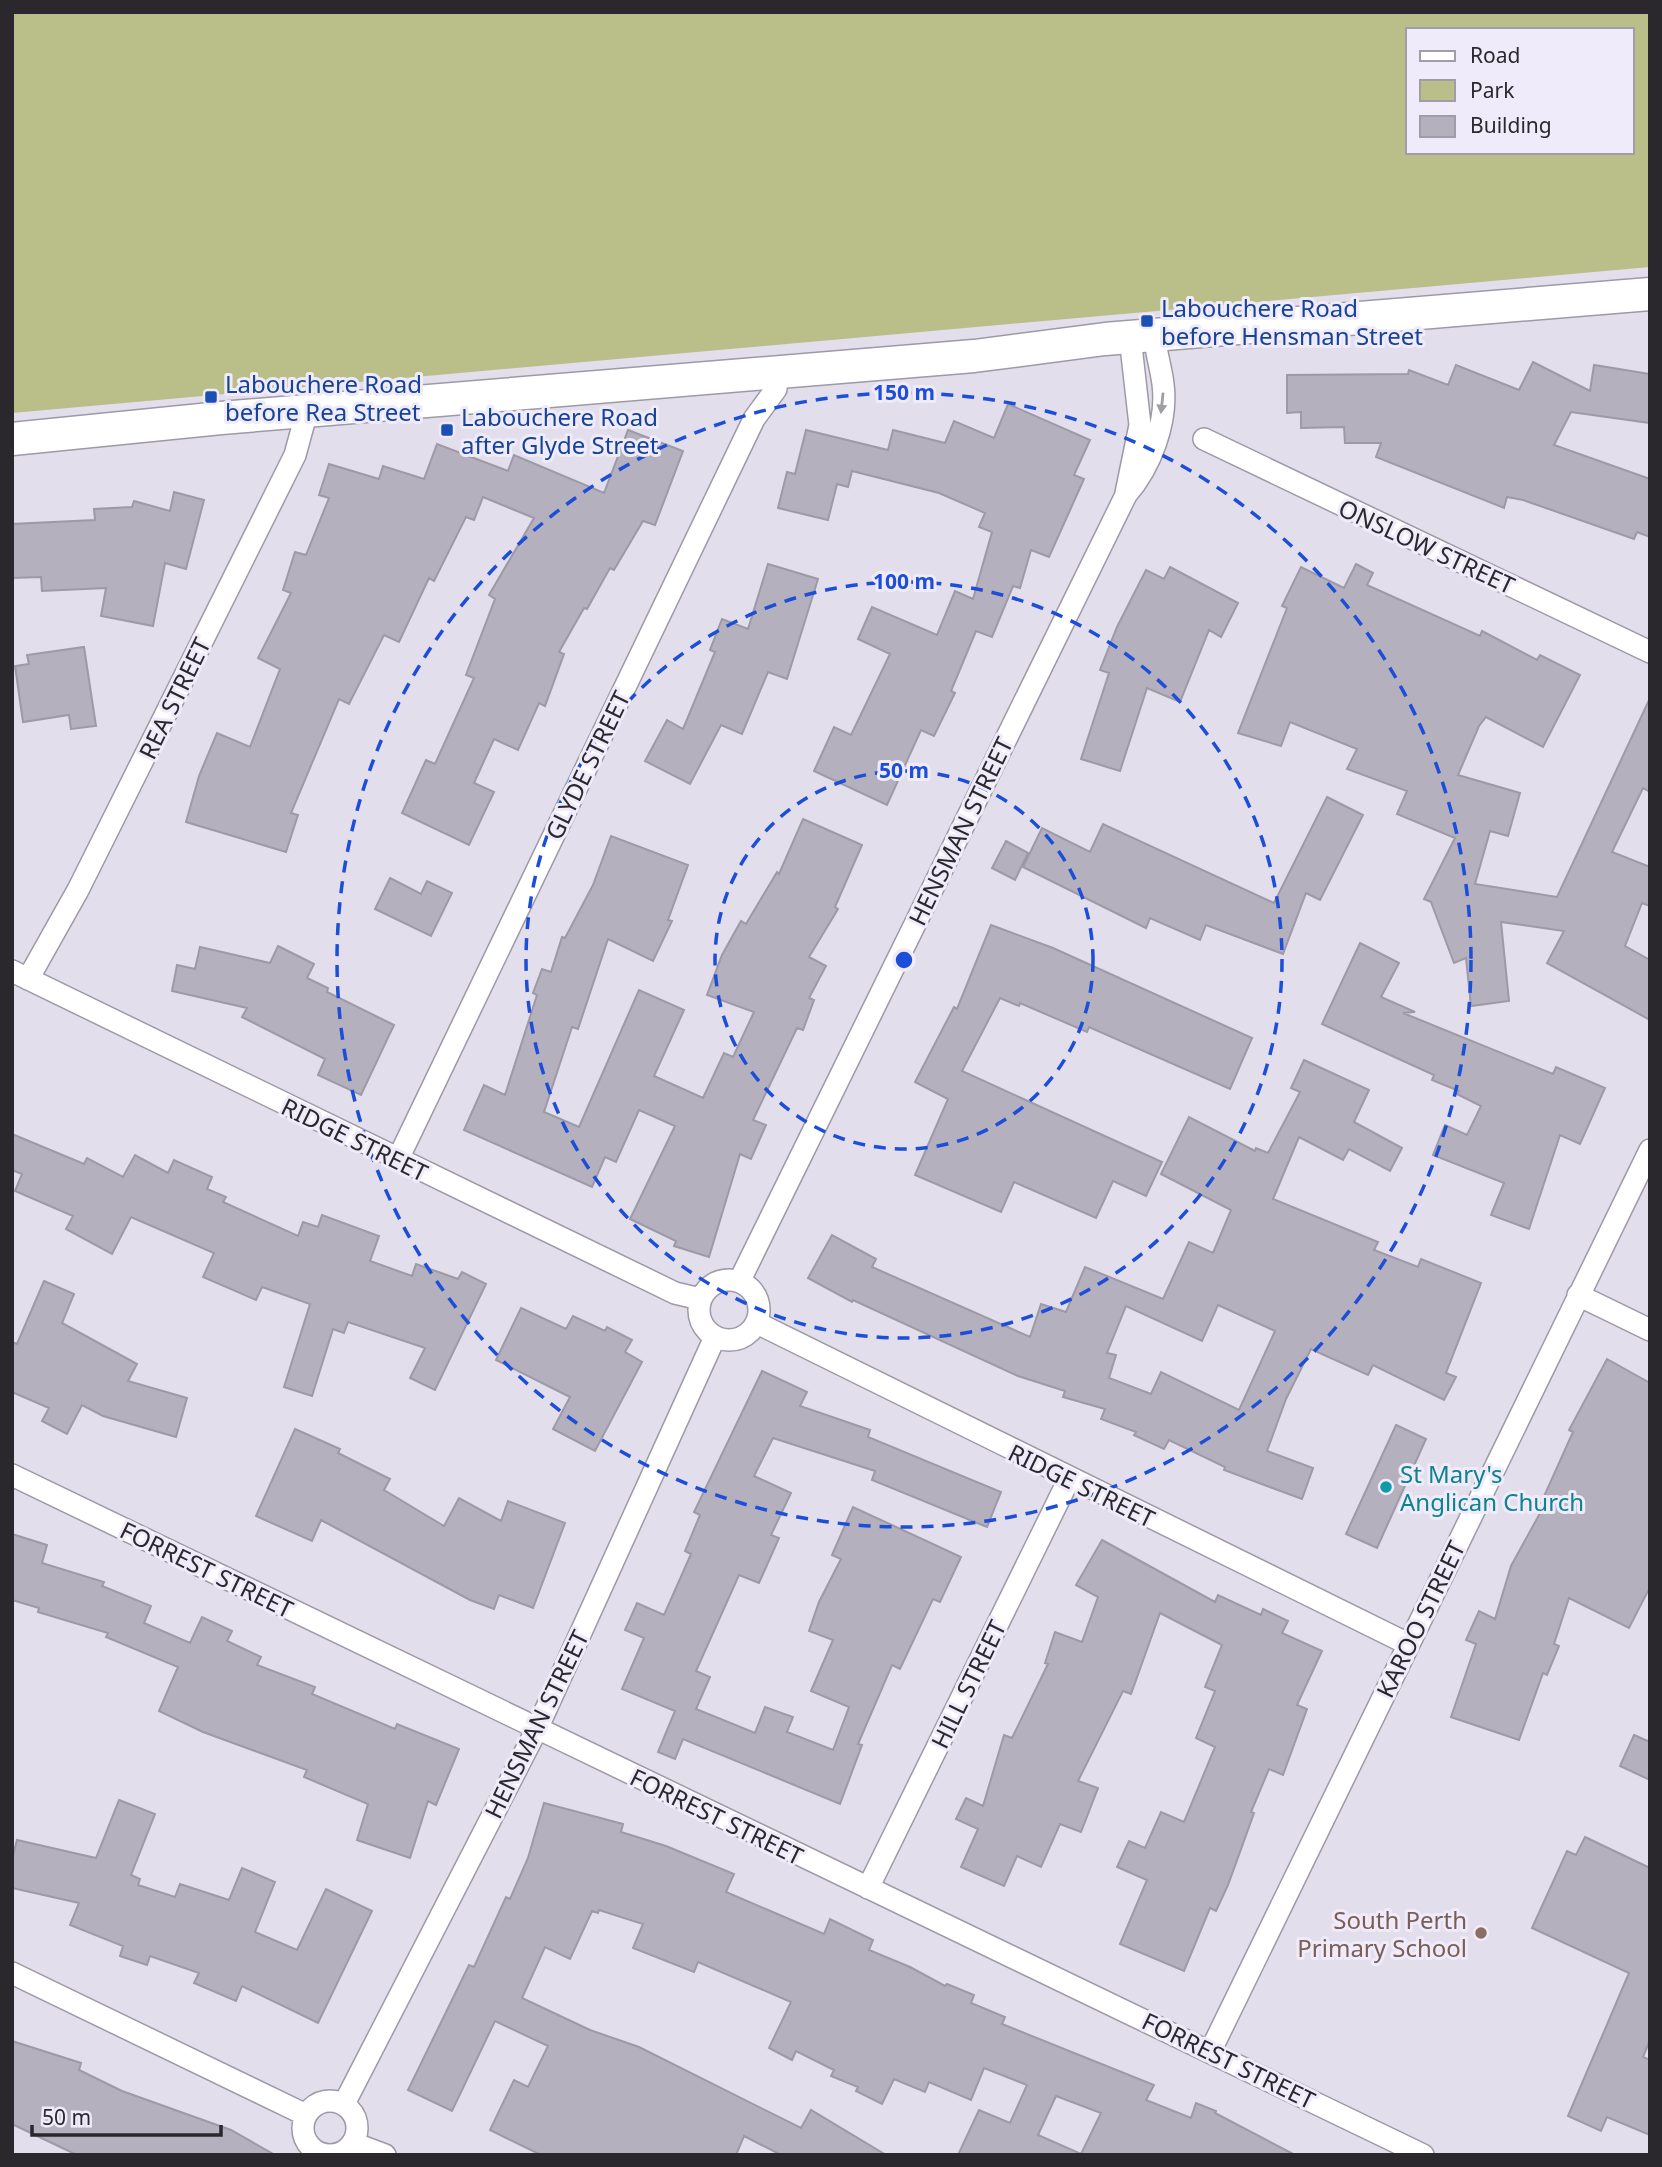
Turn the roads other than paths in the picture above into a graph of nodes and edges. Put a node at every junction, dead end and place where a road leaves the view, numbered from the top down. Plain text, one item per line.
1 (1650, 293) edge
2 (1650, 311) edge
3 (1143, 347) junction
4 (776, 381) junction
5 (305, 421) junction
6 (12, 439) edge
7 (1203, 439) dead end
8 (12, 456) edge
9 (1650, 652) edge
10 (20, 975) edge
11 (1650, 1150) edge
12 (398, 1159) junction
13 (740, 1280) junction
14 (1578, 1295) junction
15 (700, 1300) junction
16 (757, 1323) junction
17 (1650, 1330) edge
18 (715, 1337) junction
19 (12, 1475) edge
20 (1069, 1479) junction
21 (1408, 1644) junction
22 (537, 1729) junction
23 (868, 1888) junction
24 (12, 1973) edge
25 (1210, 2050) junction
26 (344, 2104) junction
27 (306, 2115) junction
28 (353, 2143) junction
29 (319, 2154) edge
30 (385, 2155) edge
31 (1423, 2155) edge

1 - 3 main road
2 - 3 main road
3 - 4 main road
3 - 13 street, HENSMAN STREET
4 - 5 main road
4 - 12 street, GLYDE STREET
5 - 6 main road
5 - 8 main road
5 - 10 street, REA STREET
7 - 9 street, ONSLOW STREET
10 - 12 street, RIDGE STREET
11 - 14 street, KAROO STREET
12 - 15 street, RIDGE STREET
13 - 15 street
13 - 16 street
14 - 17 street
14 - 21 street, KAROO STREET
15 - 18 street
16 - 18 street
16 - 20 street, RIDGE STREET
18 - 22 street, HENSMAN STREET
19 - 22 street, FORREST STREET
20 - 21 street, RIDGE STREET
20 - 23 street, HILL STREET
21 - 25 street, KAROO STREET
22 - 23 street, FORREST STREET
22 - 26 street, HENSMAN STREET
23 - 25 street, FORREST STREET
24 - 27 street
25 - 31 street, FORREST STREET
26 - 27 street
26 - 28 street
27 - 29 street
28 - 29 street
28 - 30 street

